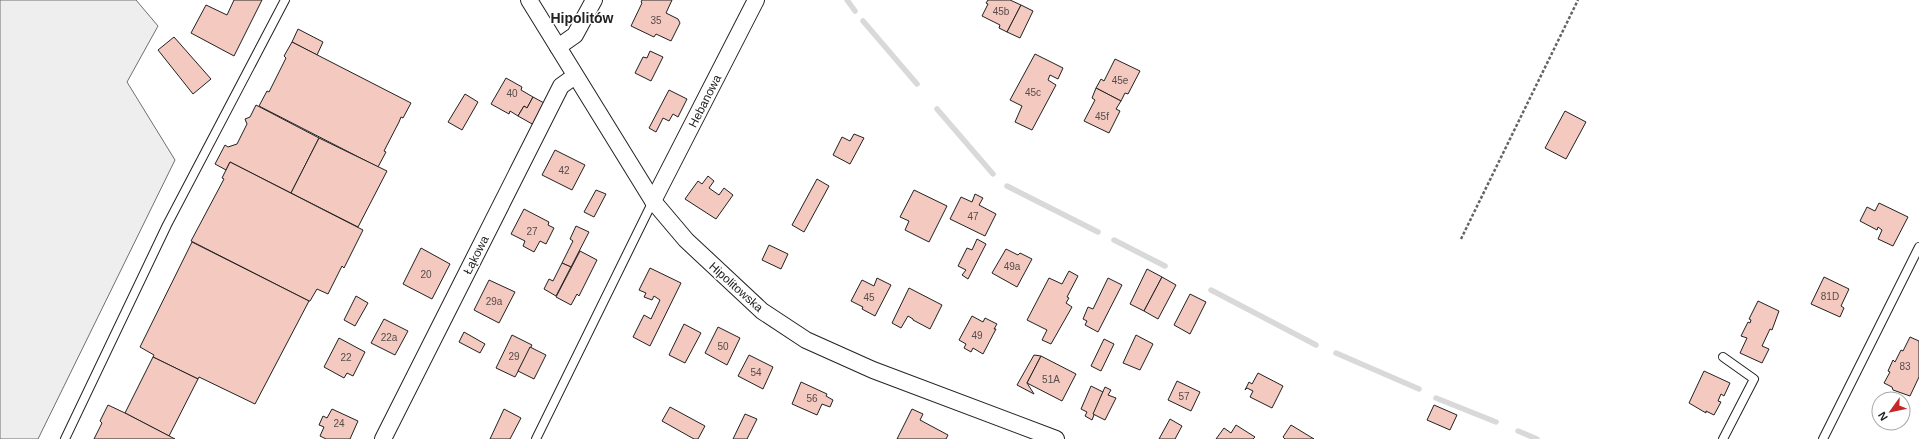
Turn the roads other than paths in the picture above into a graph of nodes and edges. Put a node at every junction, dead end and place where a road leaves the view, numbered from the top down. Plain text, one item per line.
1 (285, 0) edge
2 (529, 0) edge
3 (594, 0) edge
4 (756, 0) edge
5 (558, 47) junction
6 (575, 76) junction
7 (653, 201) junction
8 (1919, 247) edge
9 (1723, 357) dead end
10 (1048, 438) edge
11 (65, 439) edge
12 (383, 439) edge
13 (536, 439) edge
14 (1723, 439) edge
15 (1823, 439) edge

1 - 11 lane
2 - 5 street, Hipolitowska
3 - 5 street
4 - 7 street, Hebanowa
5 - 6 street, Hipolitowska
6 - 7 street, Hipolitowska
6 - 12 street, Łąkowa
7 - 10 street, Hipolitowska
7 - 13 lane
8 - 15 lane
9 - 14 lane

